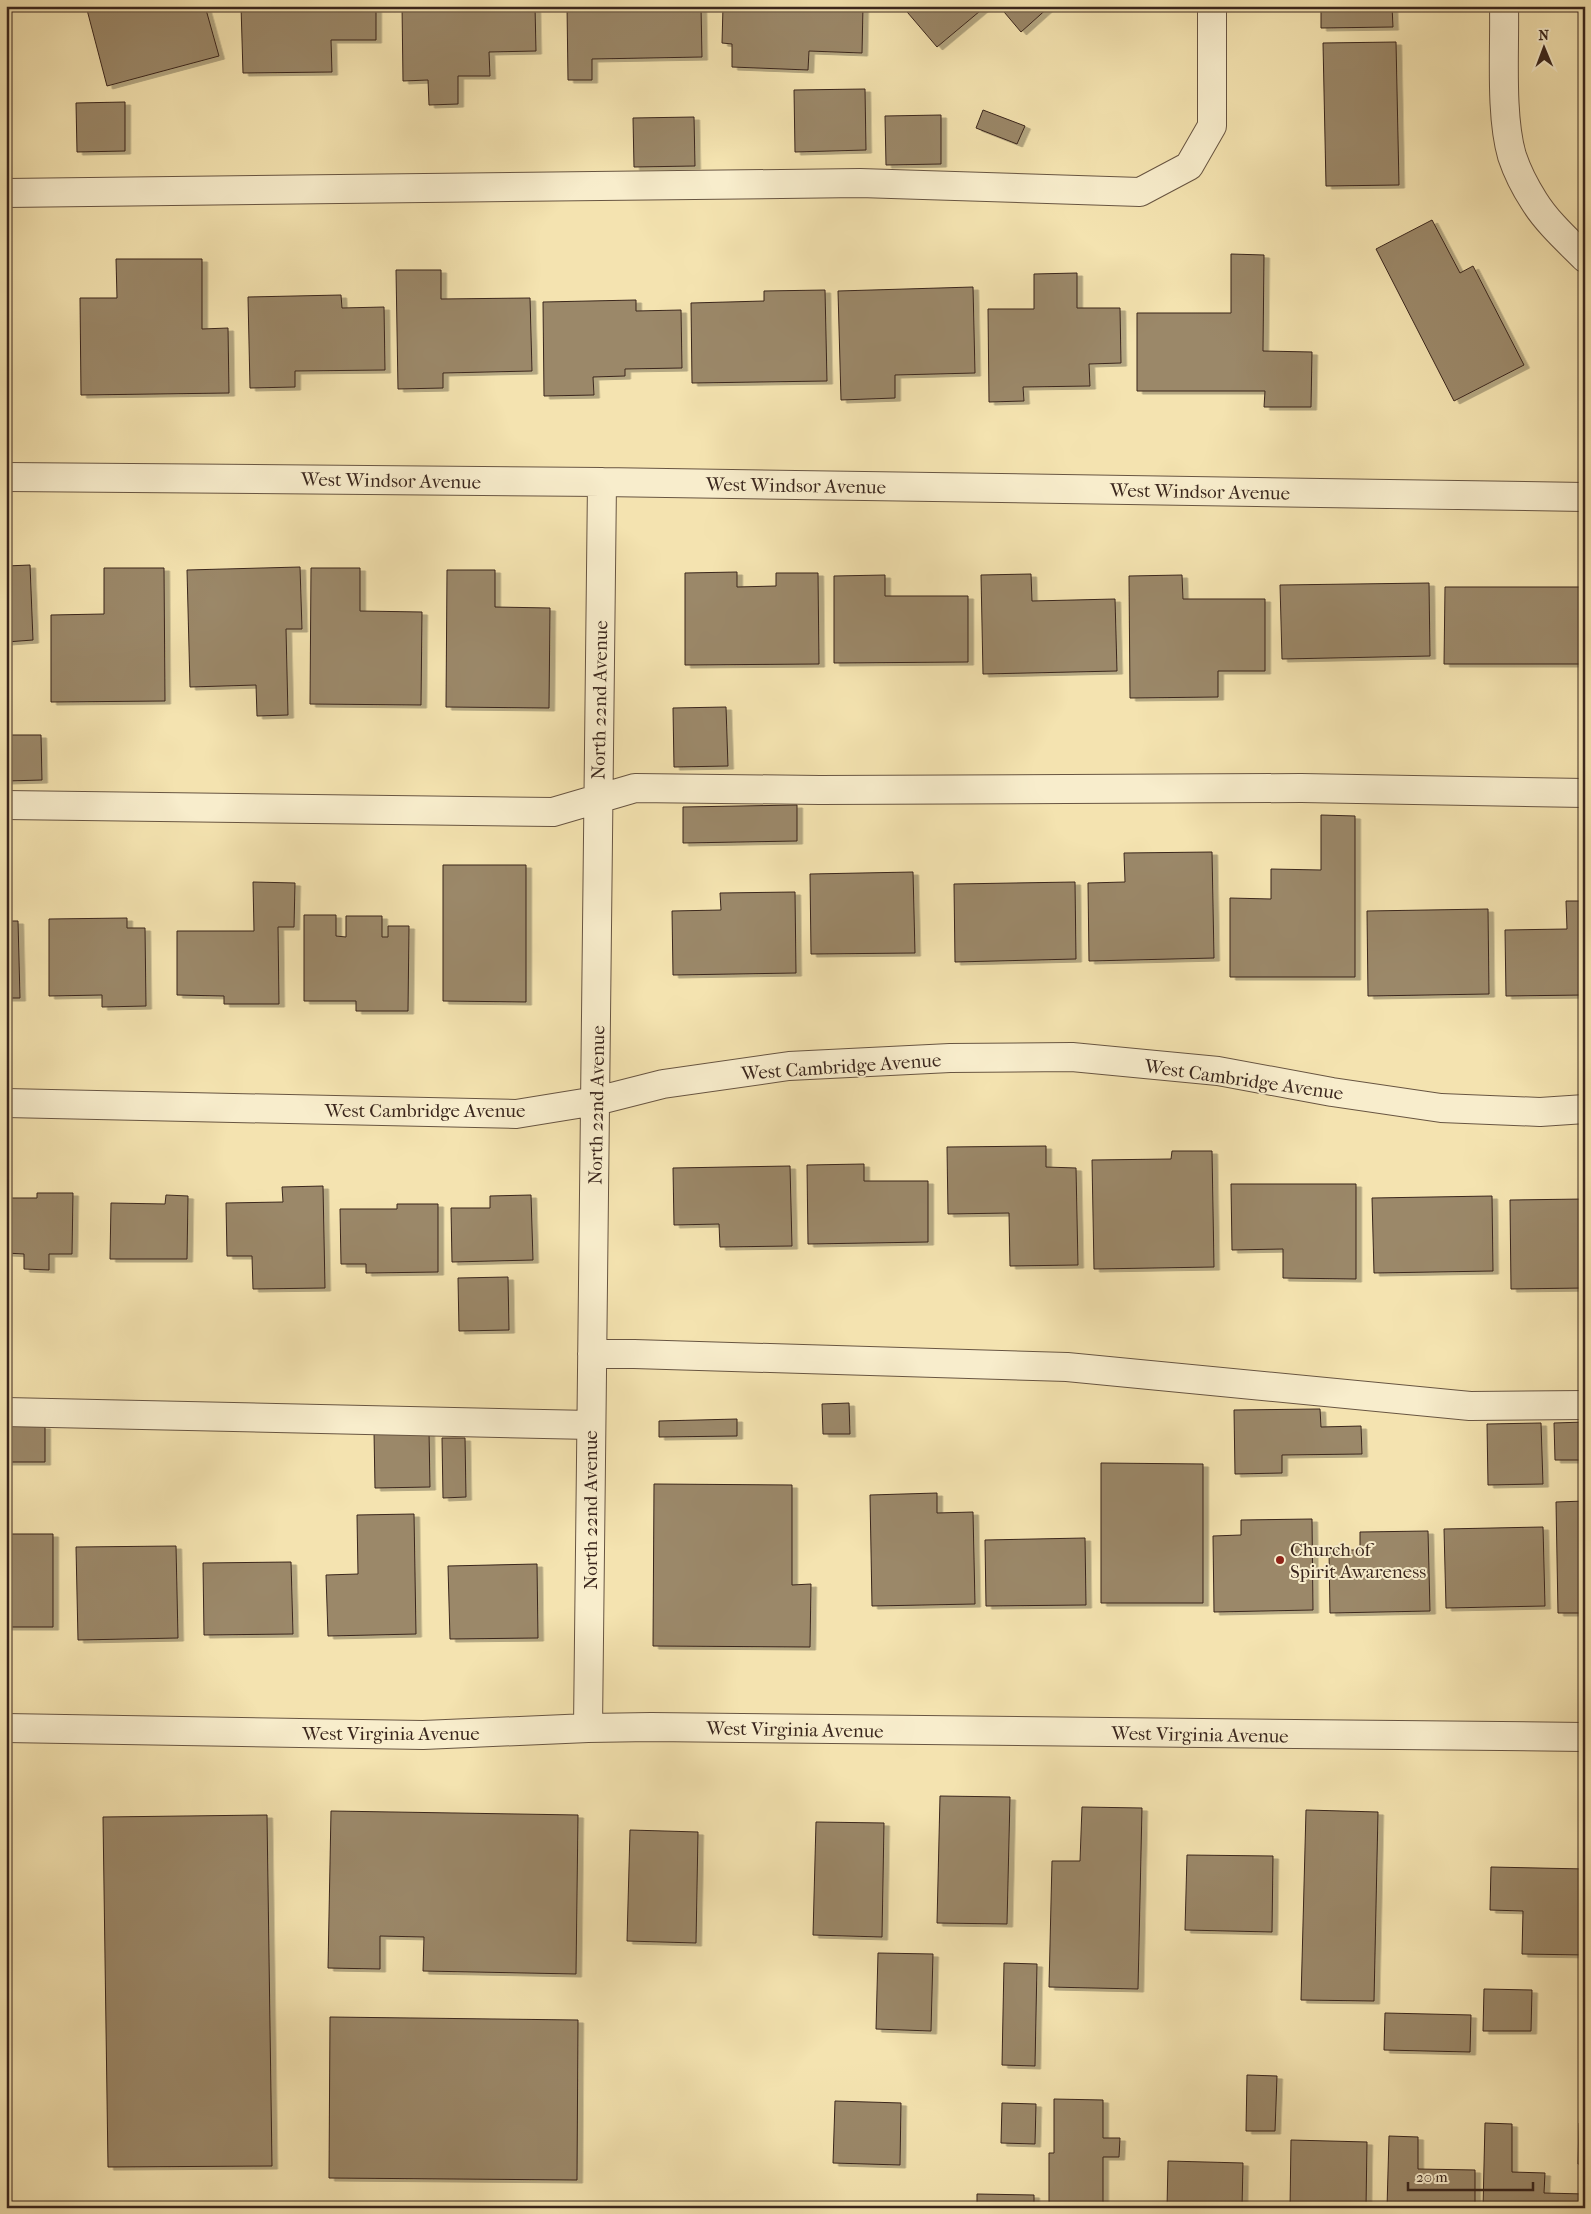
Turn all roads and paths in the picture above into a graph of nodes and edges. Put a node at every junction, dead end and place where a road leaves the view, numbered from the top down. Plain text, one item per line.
1 (1212, 6) edge
2 (1504, 6) edge
3 (6, 193) edge
4 (1585, 258) edge
5 (6, 476) edge
6 (602, 482) junction
7 (1579, 492) edge
8 (1585, 792) edge
9 (598, 799) junction
10 (6, 805) edge
11 (596, 1101) junction
12 (6, 1103) edge
13 (1585, 1109) edge
14 (592, 1354) junction
15 (1585, 1405) edge
16 (6, 1412) edge
17 (591, 1425) junction
18 (6, 1728) edge
19 (588, 1728) junction
20 (1585, 1737) edge

1 - 3 street
2 - 4 street
5 - 6 street, West Windsor Avenue
6 - 7 street, West Windsor Avenue
6 - 9 street, North 22nd Avenue
8 - 9 street
9 - 10 street
9 - 11 street, North 22nd Avenue
11 - 12 street, West Cambridge Avenue
11 - 13 street, West Cambridge Avenue
11 - 14 street, North 22nd Avenue
14 - 15 street
14 - 17 street, North 22nd Avenue
16 - 17 street
17 - 19 street, North 22nd Avenue
18 - 19 street, West Virginia Avenue
19 - 20 street, West Virginia Avenue

